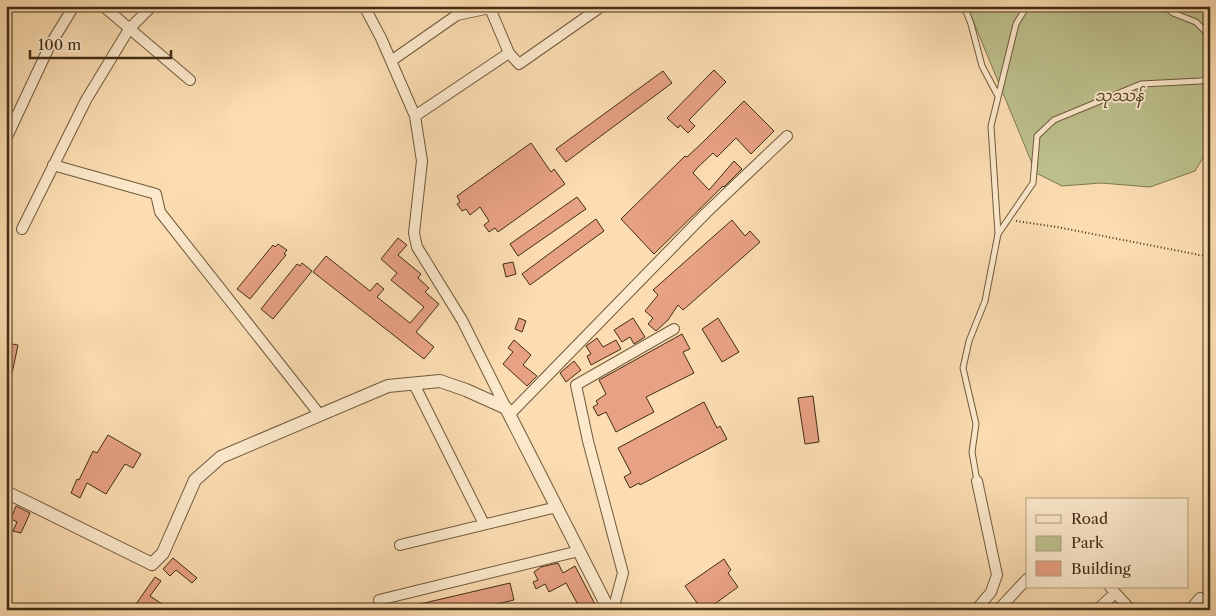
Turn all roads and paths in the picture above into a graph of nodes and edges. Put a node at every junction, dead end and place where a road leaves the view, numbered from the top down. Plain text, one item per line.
1 (74, 6) edge
2 (103, 6) edge
3 (152, 6) edge
4 (364, 6) edge
5 (602, 6) edge
6 (964, 6) edge
7 (1026, 6) edge
8 (1164, 6) edge
9 (491, 7) edge
10 (129, 29) junction
11 (1210, 36) edge
12 (509, 53) junction
13 (391, 60) junction
14 (1210, 78) edge
15 (190, 80) dead end
16 (998, 97) junction
17 (415, 116) junction
18 (787, 136) dead end
19 (6, 139) edge
20 (54, 165) junction
21 (1008, 220) junction
22 (22, 229) dead end
23 (998, 234) junction
24 (1210, 256) edge
25 (674, 328) dead end
26 (414, 384) junction
27 (508, 411) junction
28 (320, 416) junction
29 (977, 481) joint
30 (6, 492) edge
31 (556, 507) junction
32 (484, 524) junction
33 (400, 545) dead end
34 (579, 551) junction
35 (1026, 581) edge
36 (1113, 590) edge
37 (1200, 598) dead end
38 (379, 600) dead end
39 (608, 610) edge
40 (613, 610) edge
41 (976, 610) edge
42 (998, 610) edge
43 (1097, 610) edge
44 (1131, 610) edge
45 (1190, 610) edge

1 - 19 street
2 - 10 street
3 - 10 street
4 - 13 street
5 - 12 street
6 - 16 lane
7 - 16 lane
8 - 11 lane
9 - 12 street
9 - 13 street
10 - 15 street
10 - 20 street
12 - 17 street
13 - 17 street
14 - 21 lane
16 - 23 lane
17 - 27 street
18 - 27 street
20 - 22 street
20 - 28 street
21 - 23 lane
21 - 24 path
23 - 29 lane
25 - 40 street
26 - 27 street
26 - 28 street
26 - 32 street
27 - 31 street
28 - 30 street
29 - 41 street
31 - 32 street
31 - 34 street
32 - 33 street
34 - 38 street
34 - 39 street
35 - 42 street
36 - 43 street
36 - 44 street
37 - 45 street

